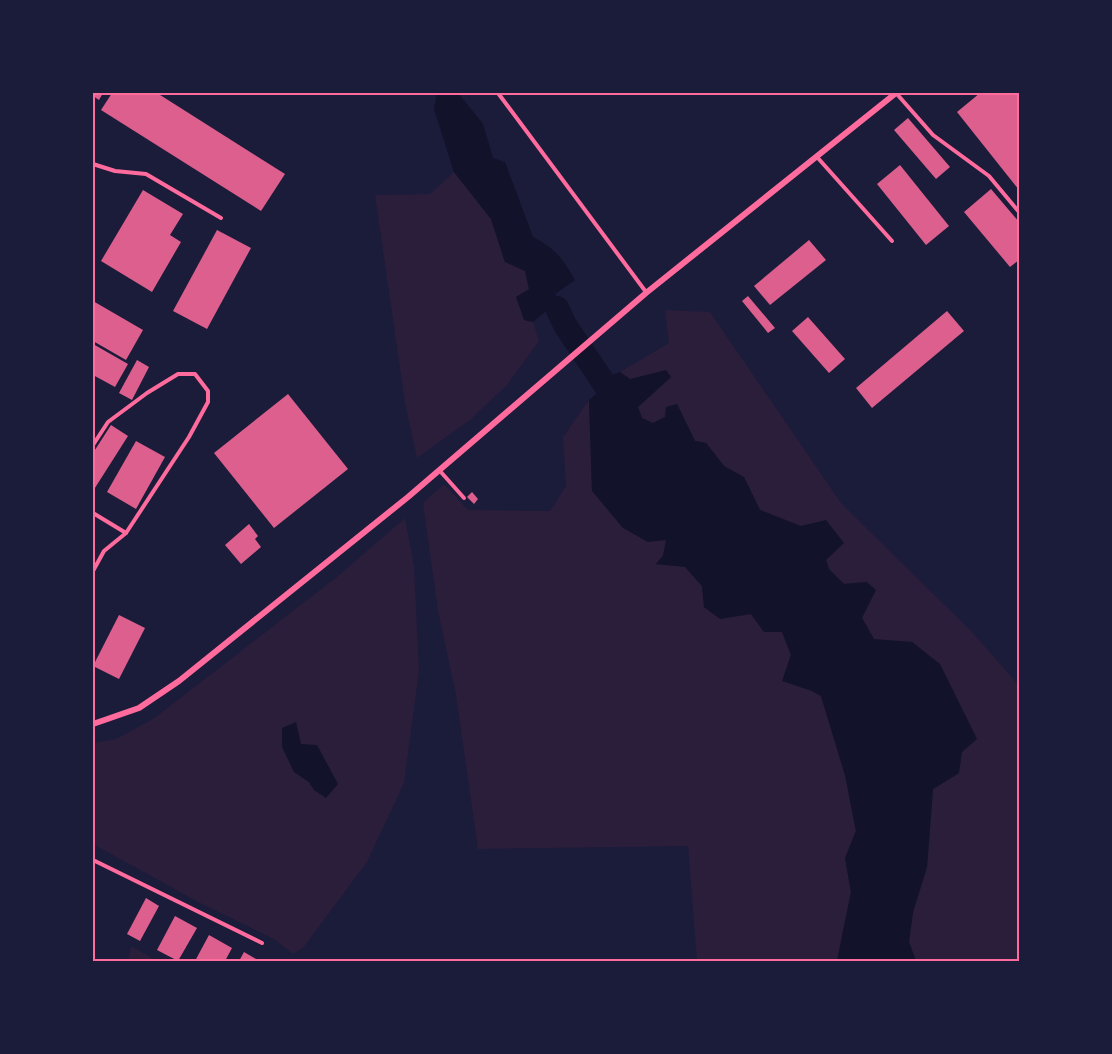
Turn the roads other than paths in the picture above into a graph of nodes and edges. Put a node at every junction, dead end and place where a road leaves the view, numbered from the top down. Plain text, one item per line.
1 (498, 93) edge
2 (896, 93) edge
3 (816, 156) junction
4 (93, 164) edge
5 (1019, 212) edge
6 (221, 218) dead end
7 (892, 242) dead end
8 (646, 293) junction
9 (93, 445) edge
10 (440, 471) junction
11 (464, 498) dead end
12 (93, 513) edge
13 (126, 533) junction
14 (93, 571) edge
15 (93, 724) edge
16 (93, 860) edge
17 (262, 943) dead end

1 - 8 lane
2 - 3 street
2 - 5 lane
3 - 7 lane
3 - 8 street
4 - 6 lane
8 - 10 street
9 - 13 lane
10 - 11 lane
10 - 15 street
12 - 13 lane
13 - 14 lane
16 - 17 lane

